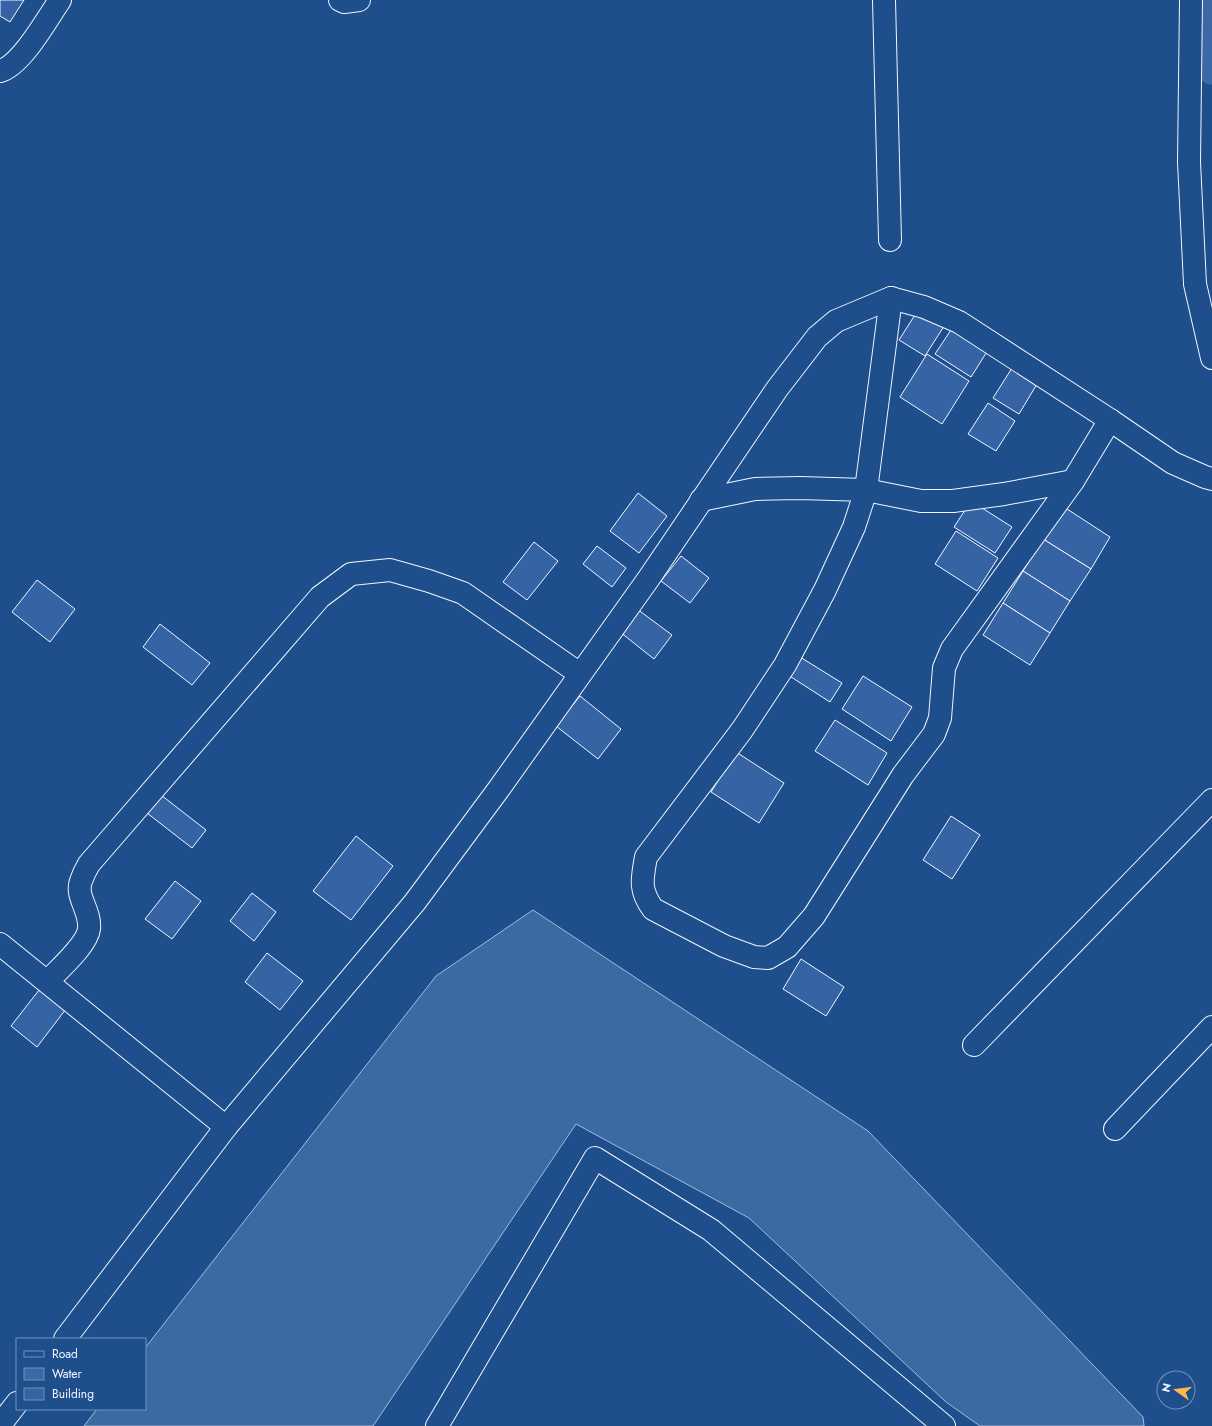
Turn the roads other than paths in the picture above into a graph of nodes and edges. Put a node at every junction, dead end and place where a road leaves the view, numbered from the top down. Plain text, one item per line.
1 (60, 0) edge
2 (340, 0) edge
3 (359, 0) edge
4 (884, 0) edge
5 (1191, 0) edge
6 (0, 71) edge
7 (890, 240) dead end
8 (891, 298) junction
9 (1212, 358) edge
10 (1110, 420) junction
11 (1212, 479) edge
12 (1073, 481) junction
13 (866, 490) junction
14 (701, 500) junction
15 (580, 674) junction
16 (1212, 800) edge
17 (0, 944) edge
18 (47, 982) junction
19 (1212, 1027) edge
20 (974, 1045) dead end
21 (226, 1127) junction
22 (1115, 1129) dead end
23 (66, 1338) edge
24 (16, 1404) edge
25 (0, 1425) edge
26 (437, 1426) edge
27 (944, 1426) edge

1 - 6 street
2 - 3 street
4 - 7 street
5 - 9 street
8 - 10 street
8 - 13 street
8 - 14 street
10 - 11 street
10 - 12 street
12 - 13 street
12 - 13 street
13 - 14 street
14 - 15 street
15 - 18 street
15 - 21 street
16 - 20 street
17 - 18 street
18 - 21 street
19 - 22 street
21 - 23 street
24 - 25 street
26 - 27 street

